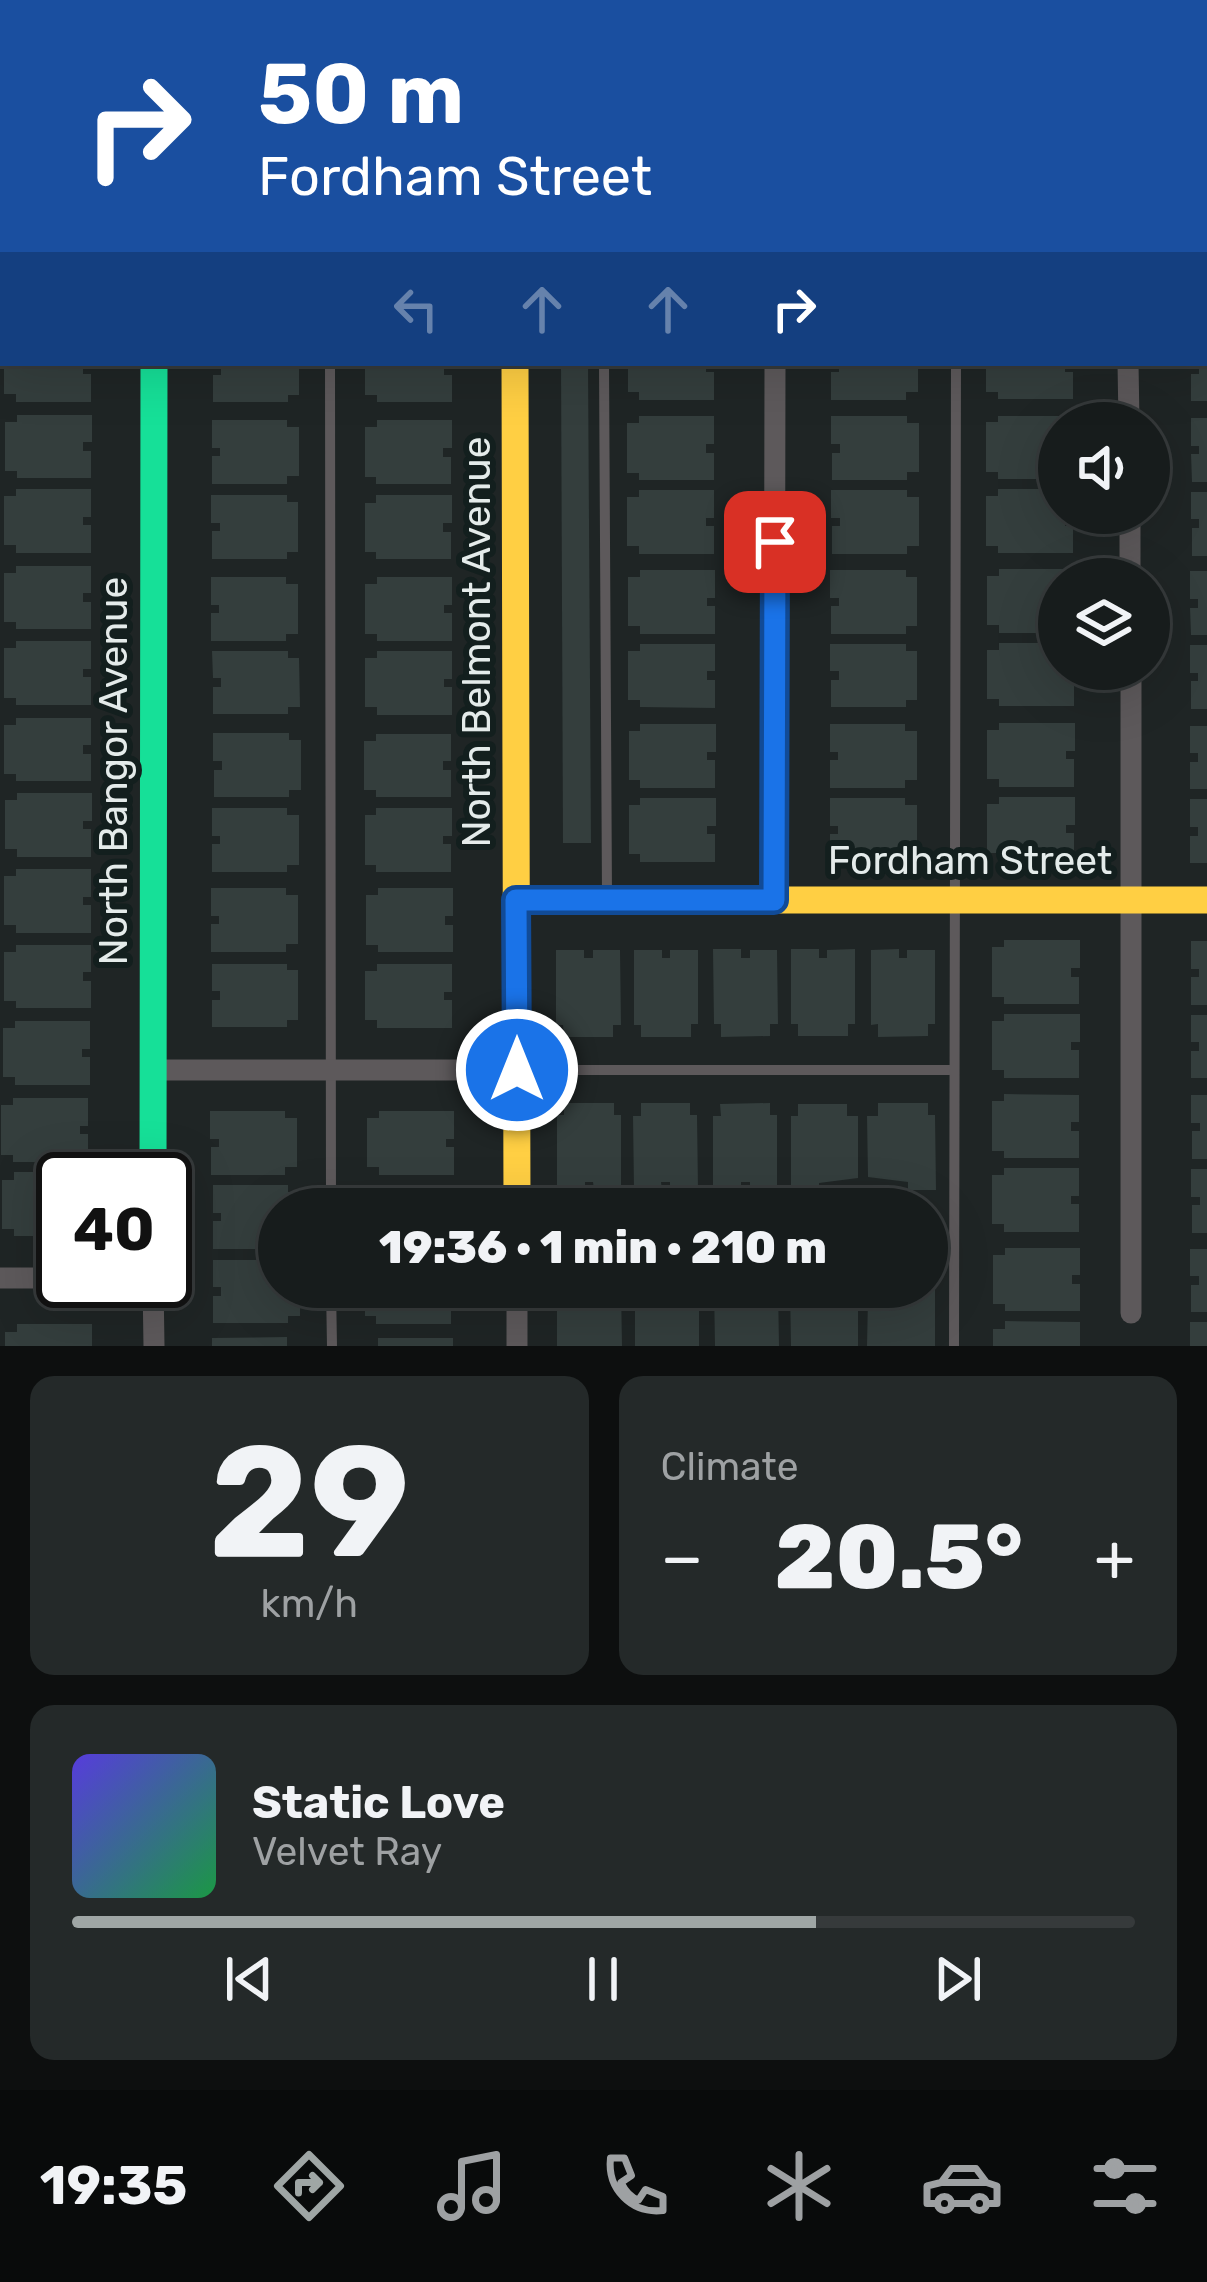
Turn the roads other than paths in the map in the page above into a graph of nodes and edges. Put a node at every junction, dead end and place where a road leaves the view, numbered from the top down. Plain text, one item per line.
1 (154, 366) edge
2 (330, 366) edge
3 (515, 366) edge
4 (604, 366) edge
5 (775, 366) edge
6 (956, 366) edge
7 (1129, 366) edge
8 (1129, 402) edge
9 (1131, 690) edge
10 (516, 900) junction
11 (607, 900) junction
12 (774, 900) junction
13 (953, 900) junction
14 (1132, 900) junction
15 (1207, 900) edge
16 (152, 1070) junction
17 (330, 1070) junction
18 (517, 1070) junction
19 (953, 1070) junction
20 (153, 1152) edge
21 (331, 1188) edge
22 (517, 1188) edge
23 (0, 1278) edge
24 (36, 1278) edge
25 (153, 1308) edge
26 (331, 1308) edge
27 (517, 1308) edge
28 (1131, 1313) dead end
29 (154, 1346) edge
30 (332, 1346) edge
31 (517, 1346) edge
32 (954, 1346) edge

1 - 16 street, North Bangor Avenue
2 - 17 lane
3 - 10 street, North Belmont Avenue
4 - 11 lane
5 - 12 street
6 - 13 lane
7 - 8 street
9 - 14 street
10 - 11 street, Fordham Street
10 - 18 street, North Belmont Avenue
11 - 12 street, Fordham Street
12 - 13 street, Fordham Street
13 - 14 street, Fordham Street
13 - 19 lane
14 - 15 street, Fordham Street
14 - 28 street
16 - 17 street
16 - 20 street, North Bangor Avenue
17 - 18 street
17 - 21 lane
18 - 19 lane
18 - 22 street, North Belmont Avenue
19 - 32 lane
23 - 24 street
25 - 29 street
26 - 30 lane
27 - 31 street

